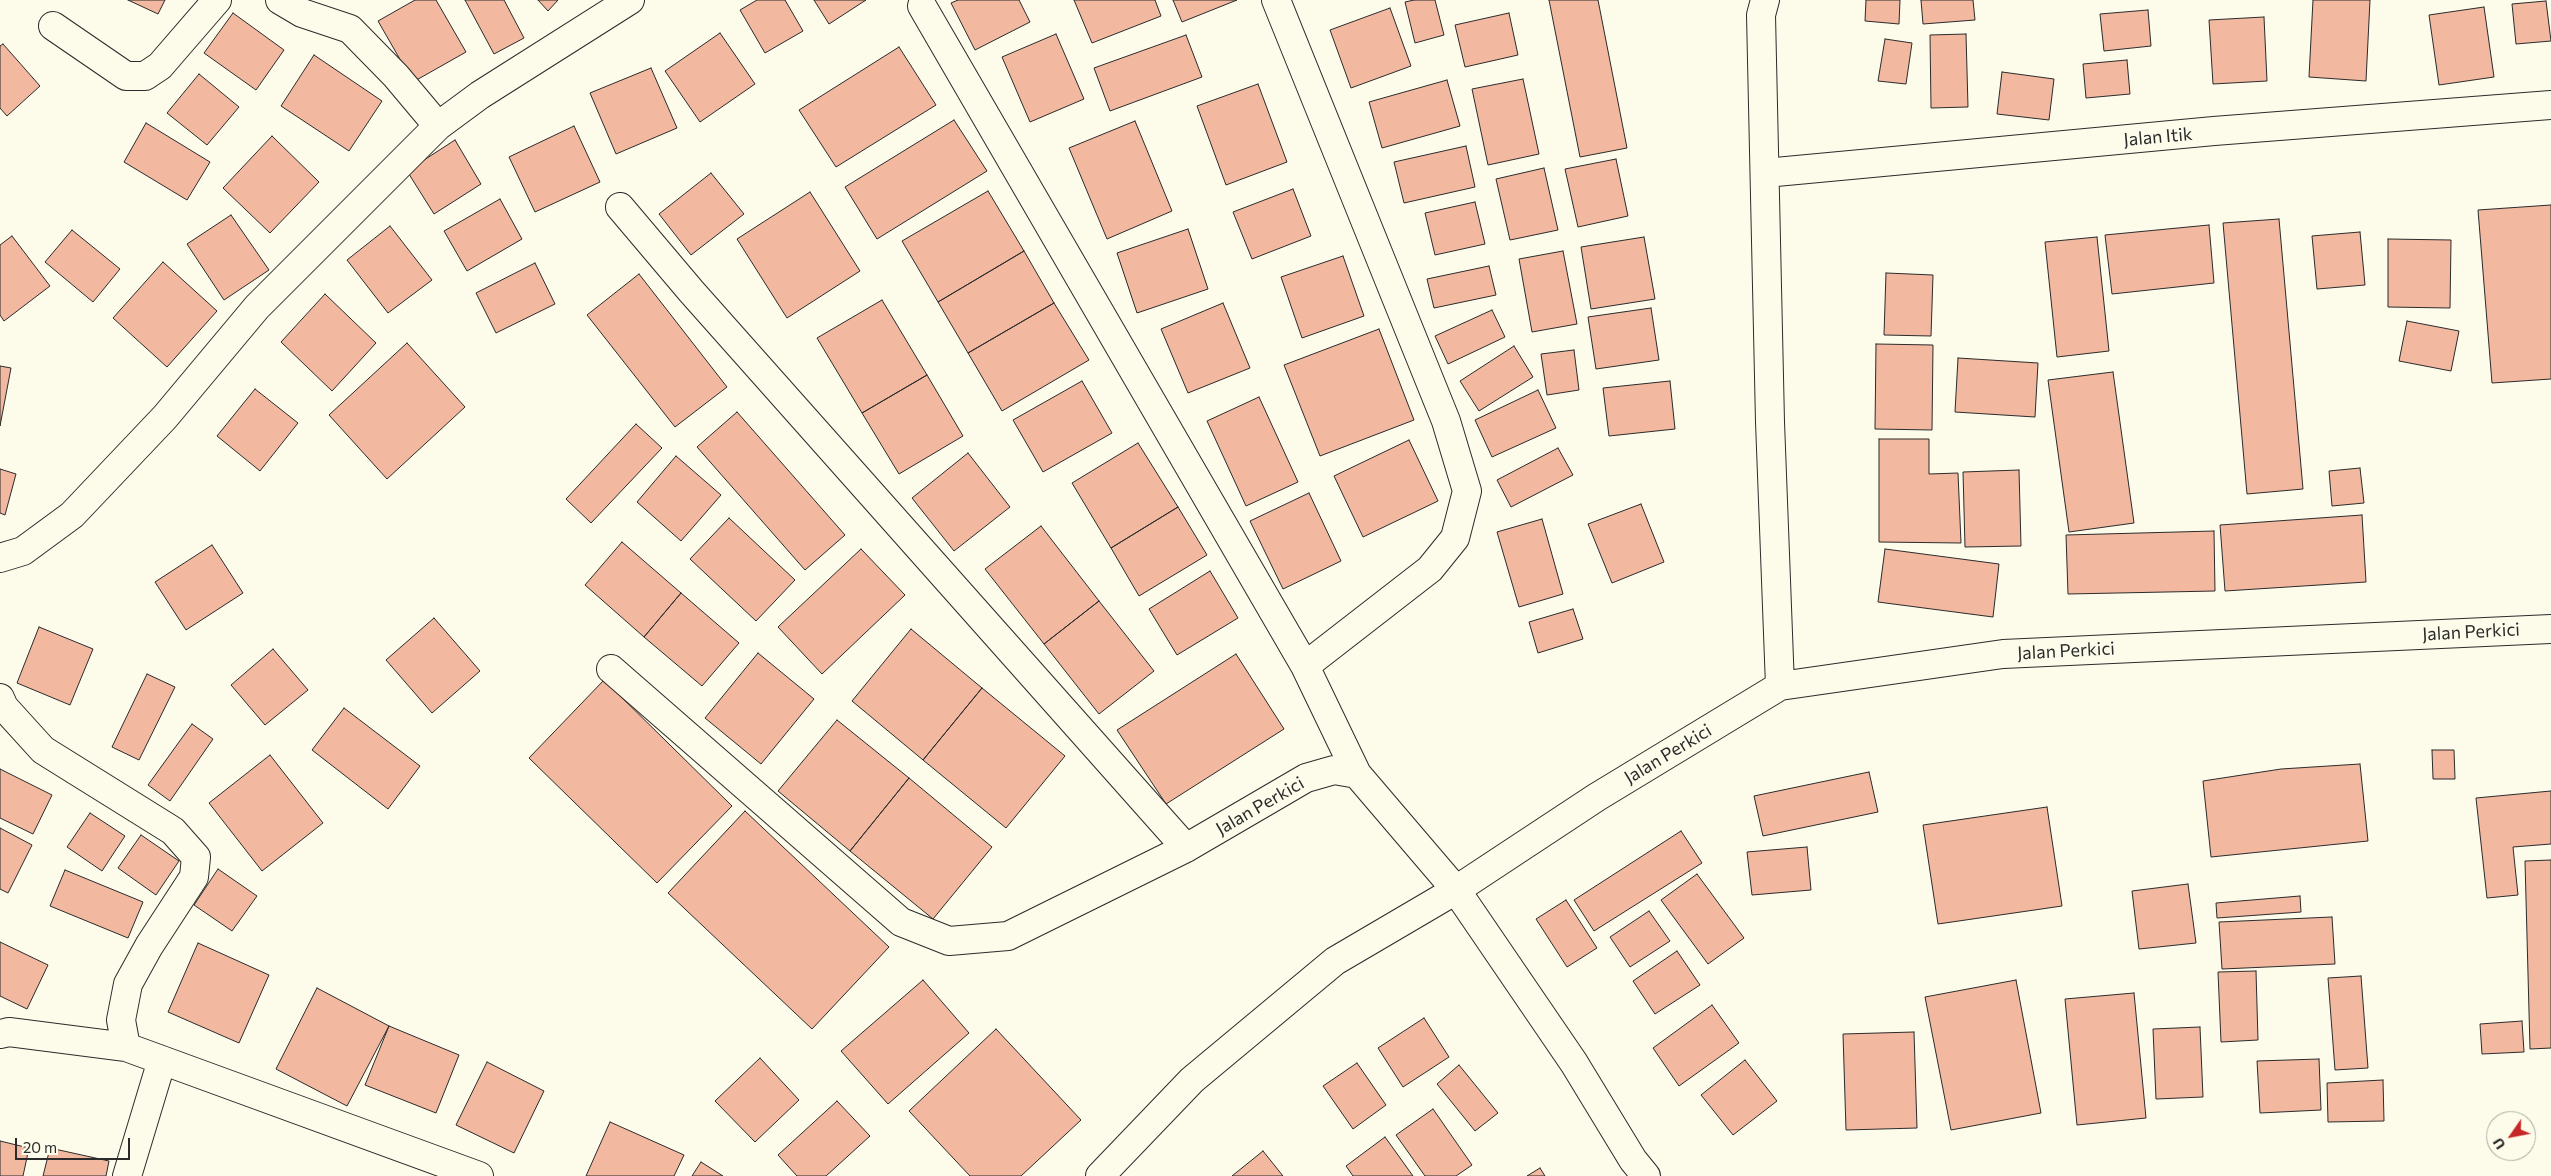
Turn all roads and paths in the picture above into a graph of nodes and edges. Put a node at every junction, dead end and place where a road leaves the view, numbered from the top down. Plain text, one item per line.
1 (217, 0) edge
2 (280, 0) edge
3 (630, 0) edge
4 (1276, 0) edge
5 (1765, 0) edge
6 (922, 6) dead end
7 (53, 26) dead end
8 (2551, 105) edge
9 (438, 126) junction
10 (1765, 173) junction
11 (620, 207) dead end
12 (0, 558) edge
13 (2551, 628) edge
14 (1305, 666) junction
15 (611, 669) dead end
16 (1780, 686) junction
17 (0, 698) edge
18 (1357, 774) junction
19 (1186, 848) junction
20 (1456, 890) junction
21 (0, 1034) edge
22 (126, 1047) junction
23 (162, 1060) junction
24 (127, 1176) edge
25 (480, 1176) edge
26 (1100, 1176) edge
27 (1646, 1176) edge

1 - 7 street
2 - 9 street
3 - 9 street
4 - 14 street
5 - 10 street
6 - 14 street
8 - 10 street, Jalan Itik
9 - 12 street
10 - 16 street
11 - 19 street
13 - 16 street, Jalan Perkici
14 - 18 street
15 - 19 street, Jalan Perkici
16 - 20 street, Jalan Perkici
17 - 22 street
18 - 19 street, Jalan Perkici
18 - 20 street
20 - 26 street, Jalan Perkici
20 - 27 street
21 - 22 street
22 - 23 street
23 - 24 street
23 - 25 street

